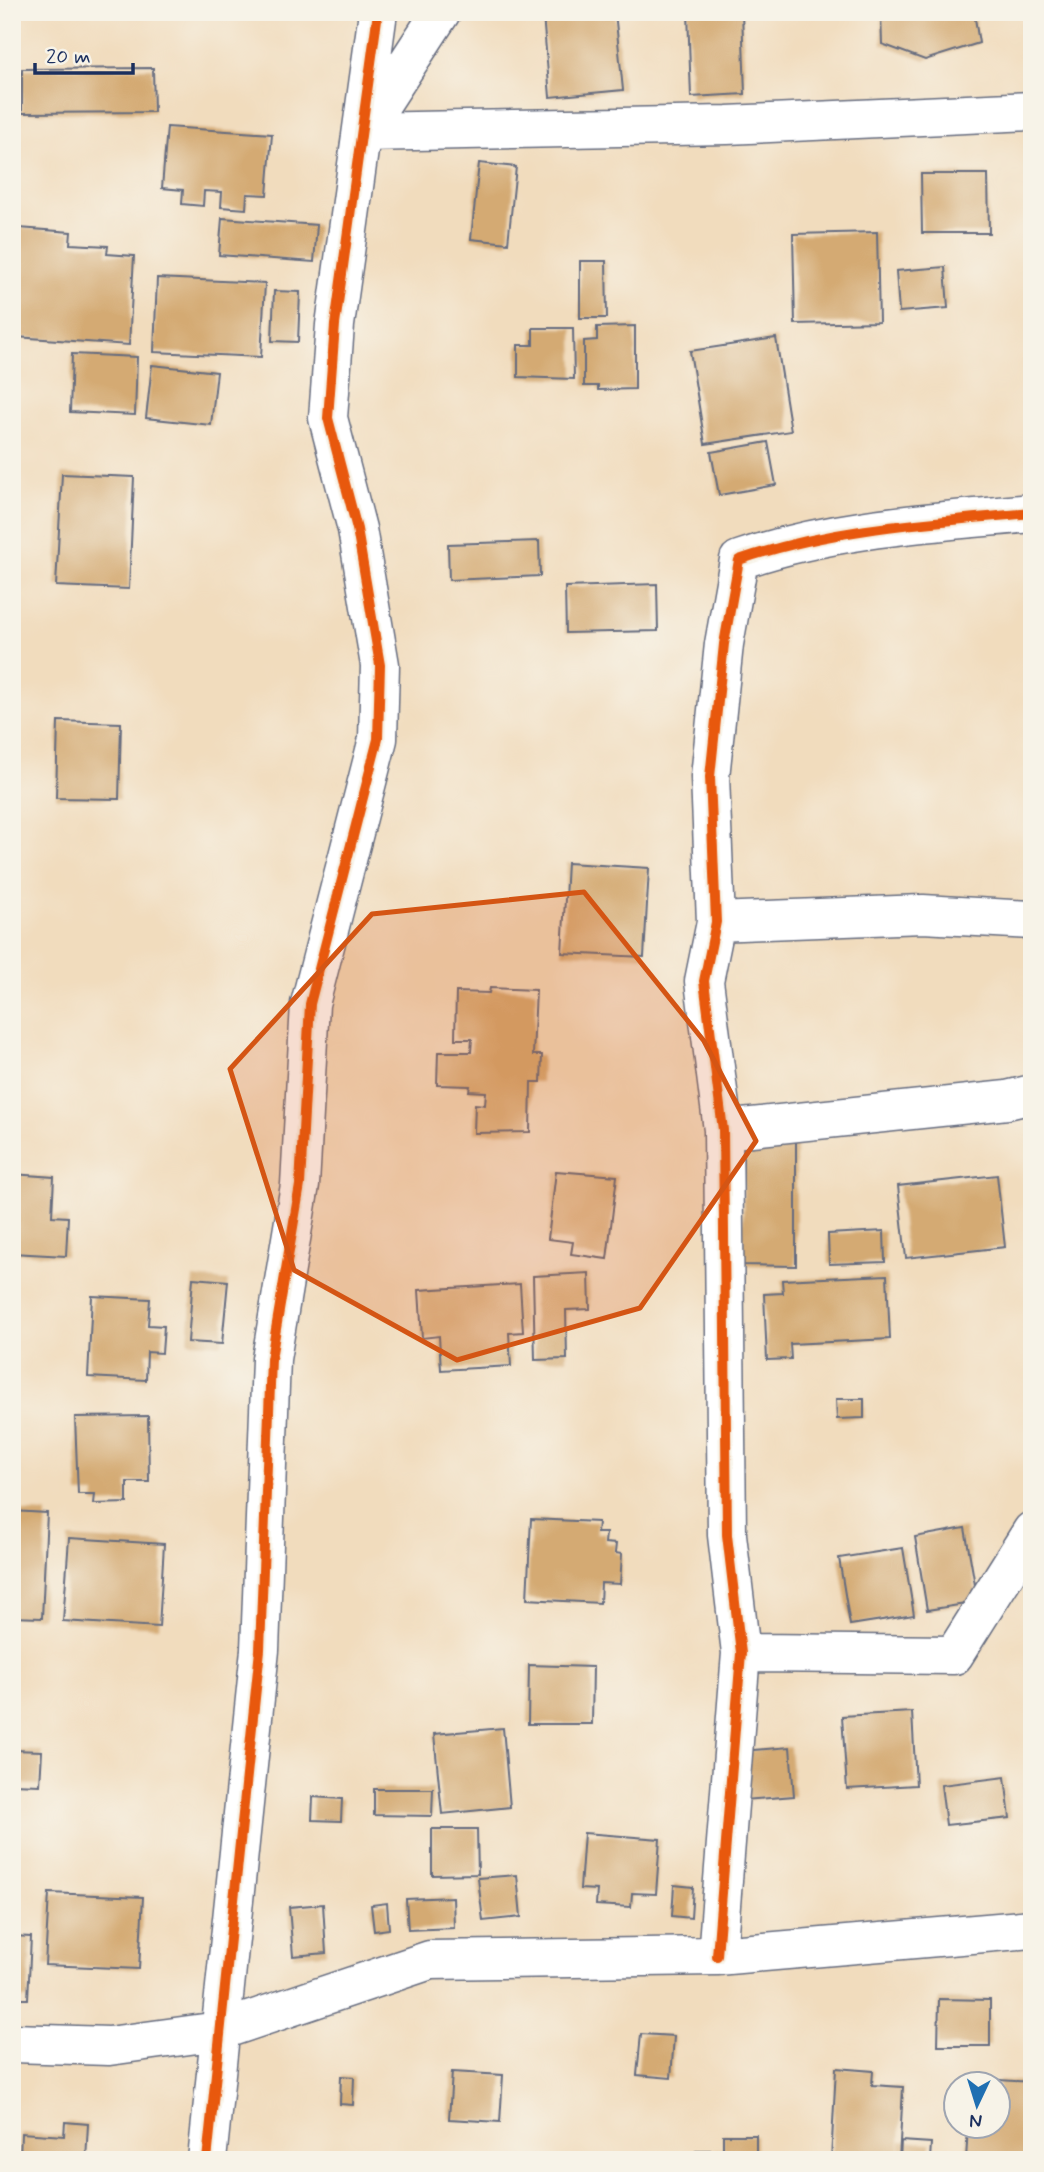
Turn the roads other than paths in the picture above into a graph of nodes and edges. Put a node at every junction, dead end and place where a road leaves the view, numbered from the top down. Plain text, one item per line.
1 (378, 12) edge
2 (441, 12) edge
3 (1032, 111) edge
4 (363, 132) junction
5 (1032, 513) edge
6 (1032, 920) edge
7 (716, 922) junction
8 (1032, 1094) edge
9 (723, 1130) junction
10 (1032, 1531) edge
11 (741, 1653) junction
12 (1032, 1929) edge
13 (717, 1956) junction
14 (219, 2031) junction
15 (12, 2043) edge
16 (207, 2160) edge

1 - 4 street
2 - 4 street
3 - 4 street
4 - 14 street
5 - 7 street
6 - 7 street
7 - 9 street
8 - 9 street
9 - 11 street
10 - 11 street
11 - 13 street
12 - 13 street
13 - 14 street
14 - 15 street
14 - 16 street

